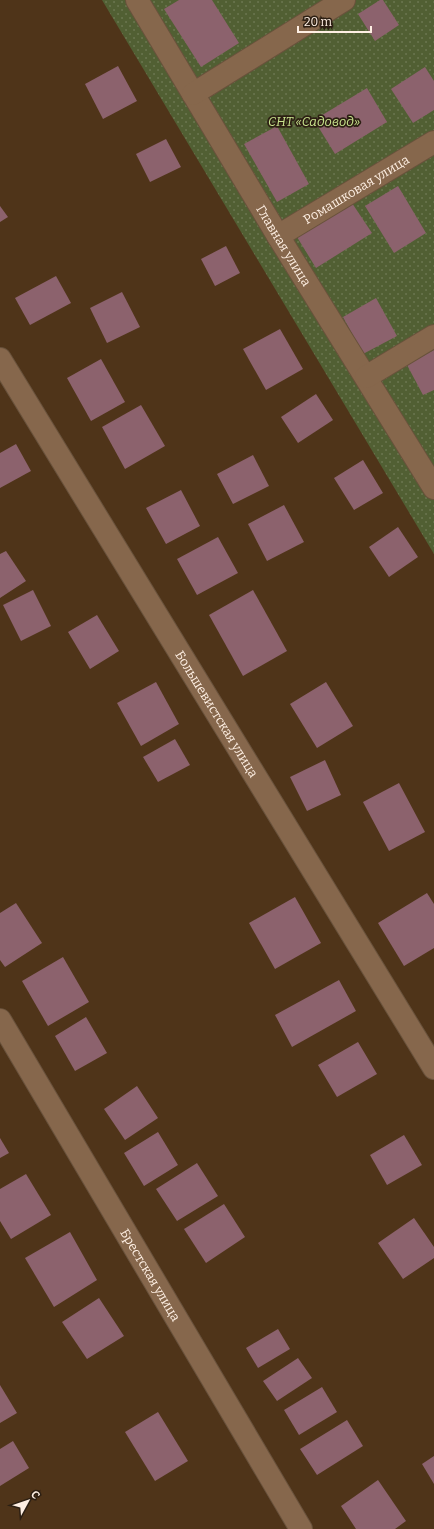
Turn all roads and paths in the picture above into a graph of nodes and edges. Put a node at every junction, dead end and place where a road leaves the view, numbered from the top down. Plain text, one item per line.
1 (137, 0) edge
2 (344, 0) edge
3 (193, 94) junction
4 (434, 142) edge
5 (278, 236) junction
6 (434, 336) edge
7 (0, 359) edge
8 (366, 377) junction
9 (434, 488) edge
10 (0, 1020) edge
11 (434, 1068) edge
12 (301, 1529) edge

1 - 3 street, Главная улица
2 - 3 street
3 - 5 street, Главная улица
4 - 5 street, Ромашковая улица
5 - 8 street, Главная улица
6 - 8 street
7 - 11 street, Большевистская улица
8 - 9 street, Главная улица
10 - 12 street, Брестская улица

